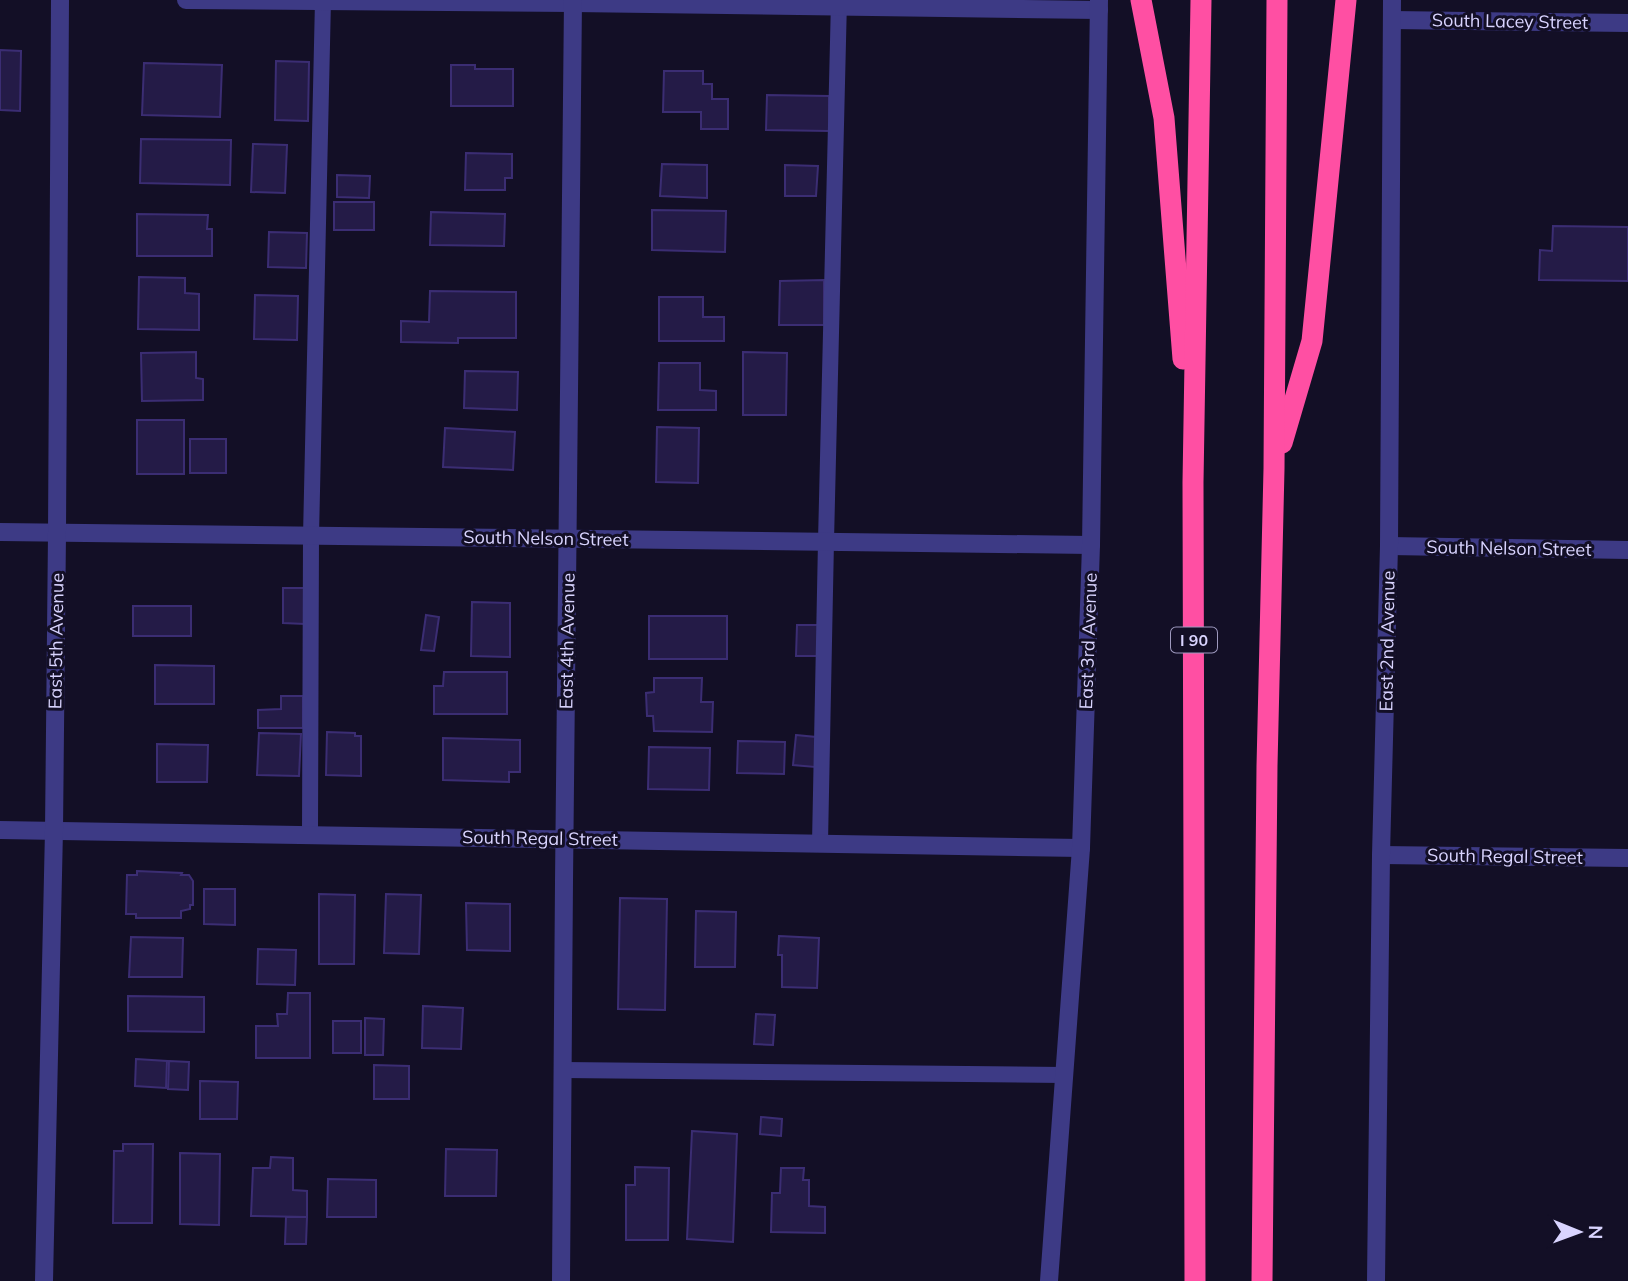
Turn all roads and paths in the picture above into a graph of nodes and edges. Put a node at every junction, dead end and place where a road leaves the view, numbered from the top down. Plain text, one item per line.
1 (60, 0) edge
2 (187, 0) edge
3 (323, 0) edge
4 (1141, 0) edge
5 (1200, 0) edge
6 (1277, 0) edge
7 (1346, 0) edge
8 (1392, 0) edge
9 (573, 1) edge
10 (839, 4) edge
11 (1099, 5) edge
12 (1392, 20) junction
13 (1628, 23) edge
14 (1274, 469) junction
15 (1194, 482) junction
16 (0, 532) edge
17 (57, 533) junction
18 (311, 536) junction
19 (569, 539) junction
20 (826, 541) junction
21 (1091, 545) junction
22 (1389, 546) junction
23 (1628, 550) edge
24 (0, 830) edge
25 (54, 830) junction
26 (310, 834) junction
27 (565, 838) junction
28 (820, 843) junction
29 (1081, 848) junction
30 (1381, 855) junction
31 (1628, 858) edge
32 (563, 1070) junction
33 (1064, 1075) junction
34 (44, 1281) edge
35 (561, 1281) edge
36 (1049, 1281) edge
37 (1195, 1281) edge
38 (1262, 1281) edge
39 (1376, 1281) edge

1 - 17 street, East 5th Avenue
2 - 3 street
3 - 9 street
3 - 18 lane
4 - 15 highway
5 - 15 highway, I 90
6 - 14 highway
7 - 14 highway
8 - 12 street, East 2nd Avenue
9 - 10 street
9 - 19 street, East 4th Avenue
10 - 11 street
10 - 20 lane
11 - 21 street, East 3rd Avenue
12 - 13 street, South Lacey Street
12 - 22 street, East 2nd Avenue
14 - 38 highway
15 - 37 highway, I 90
16 - 17 street, South Nelson Street
17 - 18 street, South Nelson Street
17 - 25 street, East 5th Avenue
18 - 19 street, South Nelson Street
18 - 26 lane
19 - 20 street, South Nelson Street
19 - 27 street, East 4th Avenue
20 - 21 street, South Nelson Street
20 - 28 lane
21 - 29 street, East 3rd Avenue
22 - 23 street, South Nelson Street
22 - 30 street, East 2nd Avenue
24 - 25 street, South Regal Street
25 - 26 street, South Regal Street
25 - 34 street, East 5th Avenue
26 - 27 street, South Regal Street
27 - 28 street, South Regal Street
27 - 32 street, East 4th Avenue
28 - 29 street, South Regal Street
29 - 33 street, East 3rd Avenue
30 - 31 street, South Regal Street
30 - 39 street, East 2nd Avenue
32 - 33 lane
32 - 35 street, East 4th Avenue
33 - 36 street, East 3rd Avenue

